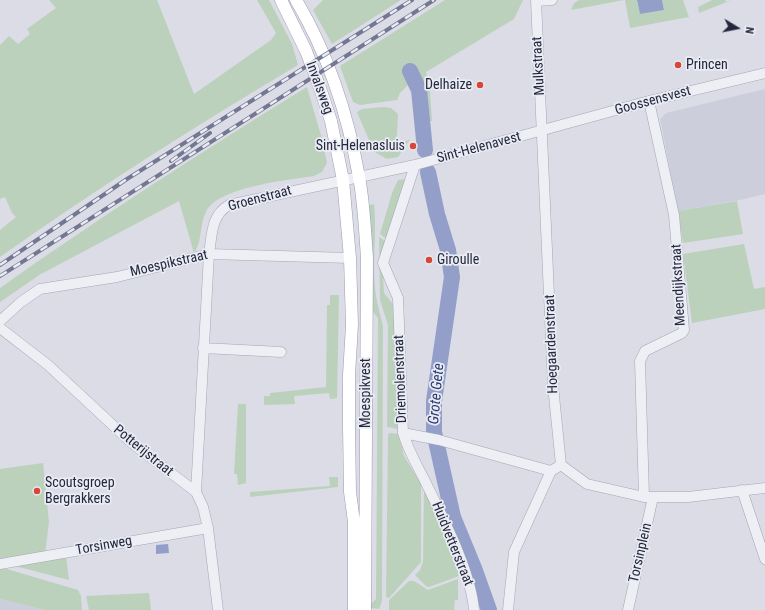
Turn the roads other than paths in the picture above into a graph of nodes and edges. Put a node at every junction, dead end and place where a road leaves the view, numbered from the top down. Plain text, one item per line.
1 (281, 0) edge
2 (296, 0) edge
3 (552, 0) edge
4 (536, 1) edge
5 (765, 73) edge
6 (649, 101) junction
7 (542, 131) junction
8 (415, 165) junction
9 (359, 177) junction
10 (343, 180) junction
11 (210, 254) junction
12 (350, 258) junction
13 (0, 321) edge
14 (0, 328) edge
15 (203, 348) junction
16 (281, 352) dead end
17 (403, 433) junction
18 (561, 465) junction
19 (551, 471) junction
20 (765, 488) edge
21 (742, 490) junction
22 (196, 492) junction
23 (648, 497) junction
24 (208, 528) junction
25 (765, 559) edge
26 (0, 564) edge
27 (218, 610) edge
28 (354, 610) edge
29 (365, 610) edge
30 (474, 610) edge
31 (508, 610) edge
32 (628, 610) edge

1 - 10 main road, Invalsweg
2 - 9 main road, Invalsweg
3 - 4 street
4 - 7 street, Mulkstraat
5 - 6 street, Goossensvest
6 - 7 street, Goossensvest
6 - 23 street, Meendijkstraat
7 - 8 street, Sint-Helenavest
7 - 18 street, Hoegaardenstraat
8 - 9 street, Sint-Helenavest
8 - 17 street, Driemolenstraat
9 - 10 street, Sint-Helenavest
9 - 29 main road, Moespikvest
10 - 11 street, Groenstraat
10 - 12 main road, Moespikvest
11 - 12 street, Moespikstraat
11 - 13 street, Moespikstraat
11 - 15 street, Groenstraat
12 - 28 main road, Moespikvest
14 - 22 street, Potterijstraat
15 - 16 street
15 - 22 street, Groenstraat
17 - 19 street, Driemolenstraat
17 - 30 street, Huidvetterstraat
18 - 19 street
18 - 23 street
19 - 31 street
20 - 21 street
21 - 23 street
21 - 25 street
22 - 24 street, Potterijstraat
23 - 32 street, Torsinplein
24 - 26 street, Torsinweg
24 - 27 street, Potterijstraat

